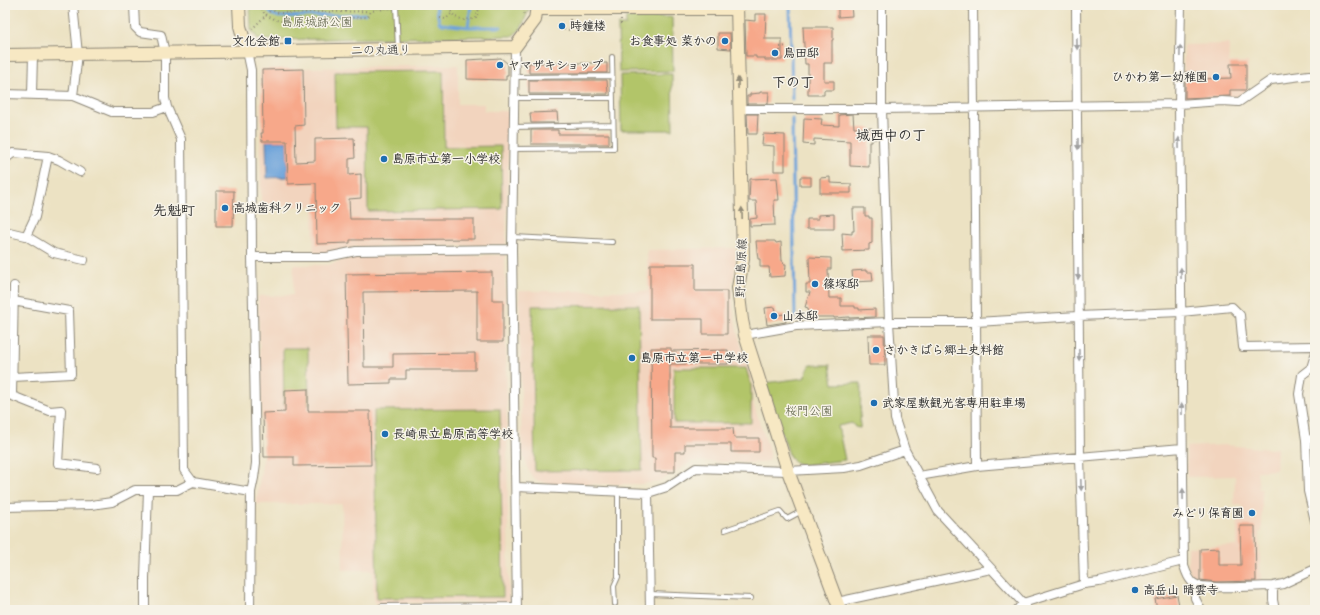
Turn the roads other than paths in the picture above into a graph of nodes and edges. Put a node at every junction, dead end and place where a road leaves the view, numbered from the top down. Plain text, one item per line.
1 (73, 5) edge
2 (134, 5) edge
3 (239, 5) edge
4 (396, 5) edge
5 (882, 5) edge
6 (973, 5) edge
7 (1076, 5) edge
8 (1181, 5) edge
9 (538, 7) edge
10 (737, 7) edge
11 (514, 48) junction
12 (247, 50) junction
13 (398, 50) junction
14 (165, 53) junction
15 (78, 54) junction
16 (33, 55) junction
17 (5, 56) edge
18 (612, 57) dead end
19 (612, 76) junction
20 (1315, 76) edge
21 (514, 77) junction
22 (5, 94) edge
23 (32, 94) junction
24 (73, 96) junction
25 (514, 98) junction
26 (613, 98) junction
27 (1179, 104) junction
28 (1078, 105) junction
29 (167, 107) junction
30 (973, 107) junction
31 (739, 109) junction
32 (882, 109) junction
33 (613, 125) junction
34 (514, 127) junction
35 (514, 149) junction
36 (48, 156) junction
37 (5, 159) edge
38 (80, 172) dead end
39 (5, 231) edge
40 (26, 236) junction
41 (512, 237) junction
42 (612, 242) dead end
43 (512, 249) junction
44 (252, 257) junction
45 (84, 260) dead end
46 (14, 286) dead end
47 (13, 301) junction
48 (1181, 312) junction
49 (1078, 316) junction
50 (889, 322) junction
51 (976, 322) junction
52 (745, 336) junction
53 (1315, 348) edge
54 (1315, 355) edge
55 (13, 377) junction
56 (9, 394) edge
57 (1315, 439) edge
58 (1306, 440) junction
59 (1182, 448) junction
60 (905, 450) junction
61 (1080, 457) junction
62 (977, 466) junction
63 (97, 468) dead end
64 (788, 471) junction
65 (919, 476) junction
66 (193, 482) junction
67 (516, 487) junction
68 (148, 490) junction
69 (251, 492) junction
70 (618, 492) junction
71 (648, 493) junction
72 (5, 507) edge
73 (802, 510) junction
74 (1315, 521) edge
75 (725, 530) dead end
76 (1183, 561) junction
77 (991, 569) junction
78 (1315, 569) edge
79 (1084, 584) junction
80 (1195, 584) junction
81 (1273, 586) junction
82 (650, 594) junction
83 (751, 598) dead end
84 (614, 604) dead end
85 (838, 606) edge
86 (1025, 606) edge
87 (517, 609) edge
88 (145, 610) edge
89 (250, 610) edge
90 (382, 610) edge
91 (650, 610) edge
92 (1017, 610) edge
93 (1200, 610) edge
94 (1275, 610) edge

1 - 15 street
2 - 14 street
3 - 12 street
4 - 13 lane
5 - 32 street
6 - 30 street
7 -> 28 street
27 -> 8 street
9 - 10 street
9 - 11 street
31 -> 10 street, 野田島原線
11 - 13 street, 二の丸通り
11 - 21 street
12 - 13 street, 二の丸通り
12 - 14 street, 二の丸通り
12 - 44 street
14 - 15 street, 二の丸通り
14 - 29 street
15 - 16 street, 二の丸通り
15 - 24 street
16 - 17 street, 二の丸通り
16 - 23 street
18 - 19 lane
19 - 21 lane
19 - 26 lane
20 - 27 street
21 - 25 street
22 - 23 street
23 - 24 street
24 - 29 street
25 - 26 lane
25 - 34 street
26 - 33 lane
27 - 28 street
48 -> 27 street
28 - 30 street
28 -> 49 street
29 - 66 street
30 - 32 street
30 - 51 street
31 - 32 street
52 -> 31 street, 野田島原線
32 - 50 street
33 - 34 lane
33 - 35 lane
34 - 35 street
35 - 41 street
36 - 37 street
36 - 38 street
36 - 40 street
39 - 40 street
40 - 45 street
41 - 42 lane
41 - 43 street
43 - 44 street
43 - 67 street
44 - 69 street
46 - 47 street
47 - 55 street
47 - 55 street
48 - 49 street
48 - 53 street
59 -> 48 street
49 - 51 street
49 -> 61 street
50 - 51 street
50 - 52 street
50 - 60 street
51 - 62 street
52 - 64 street, 野田島原線
54 - 58 street
55 - 56 street
56 - 63 street
57 - 58 street
58 - 74 street
59 - 61 street
76 -> 59 street
60 - 64 street
60 - 65 street
61 - 62 street
61 -> 79 street
62 - 65 street
64 - 71 street
64 - 73 street, 野田島原線
65 - 77 street
66 - 68 street
66 - 69 street
67 - 70 street
67 - 87 street
68 - 72 street
68 - 88 street
69 - 89 street
70 - 71 street
70 - 84 lane
71 - 82 street
73 - 75 lane
73 - 85 street, 野田島原線
76 - 79 street
76 - 80 street
77 - 85 street
77 - 86 street
78 - 81 street
79 - 86 street
80 - 81 street
80 - 93 street
81 - 94 street
82 - 83 lane
82 - 91 street
86 - 92 street
87 - 90 street

